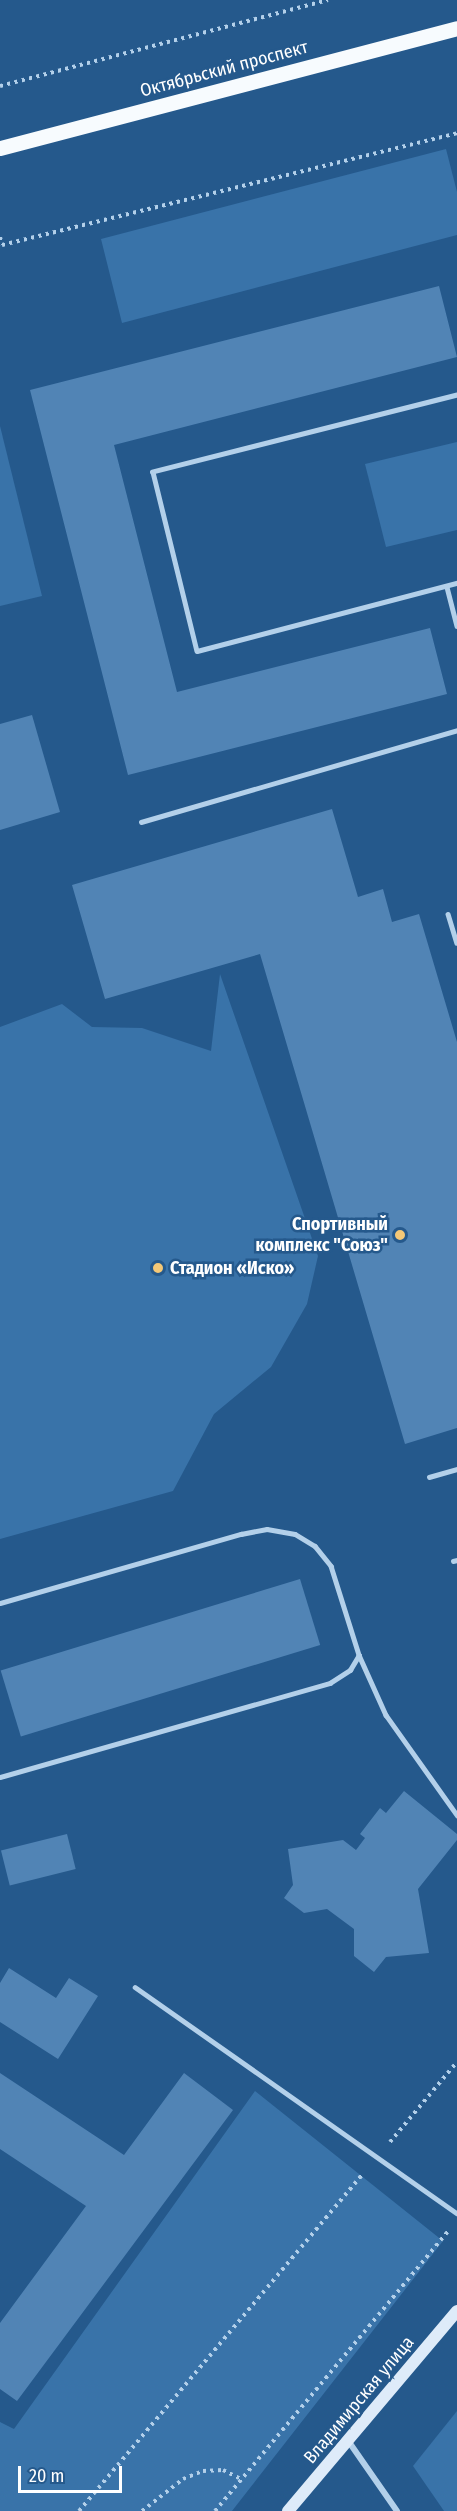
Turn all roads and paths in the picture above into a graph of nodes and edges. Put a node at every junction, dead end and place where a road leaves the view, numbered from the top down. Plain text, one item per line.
1 (328, 0) edge
2 (457, 28) edge
3 (0, 86) edge
4 (457, 133) edge
5 (0, 148) edge
6 (0, 237) edge
7 (1, 245) edge
8 (457, 395) edge
9 (457, 584) edge
10 (447, 587) junction
11 (457, 626) edge
12 (457, 730) edge
13 (141, 822) dead end
14 (448, 914) dead end
15 (457, 943) edge
16 (457, 1469) edge
17 (429, 1477) dead end
18 (0, 1603) edge
19 (359, 1655) junction
20 (0, 1777) edge
21 (457, 1815) edge
22 (135, 1987) dead end
23 (457, 2062) edge
24 (378, 2157) junction
25 (457, 2213) edge
26 (457, 2220) edge
27 (457, 2311) edge
28 (349, 2442) junction
29 (241, 2479) junction
30 (79, 2511) edge
31 (142, 2511) edge
32 (215, 2511) edge
33 (288, 2511) edge
34 (397, 2511) edge

1 - 3 path
2 - 5 main road, Октябрьский проспект
4 - 7 path
6 - 7 path
8 - 10 lane
9 - 10 lane
10 - 11 lane
12 - 13 lane
14 - 15 lane
16 - 17 lane
18 - 19 lane
19 - 20 lane
19 - 21 lane
22 - 24 lane
23 - 24 path
24 - 25 lane
24 - 30 path
26 - 29 path
27 - 28 main road, Владимирская улица
28 - 33 main road, Владимирская улица
28 - 34 street
29 - 31 path
29 - 32 path

